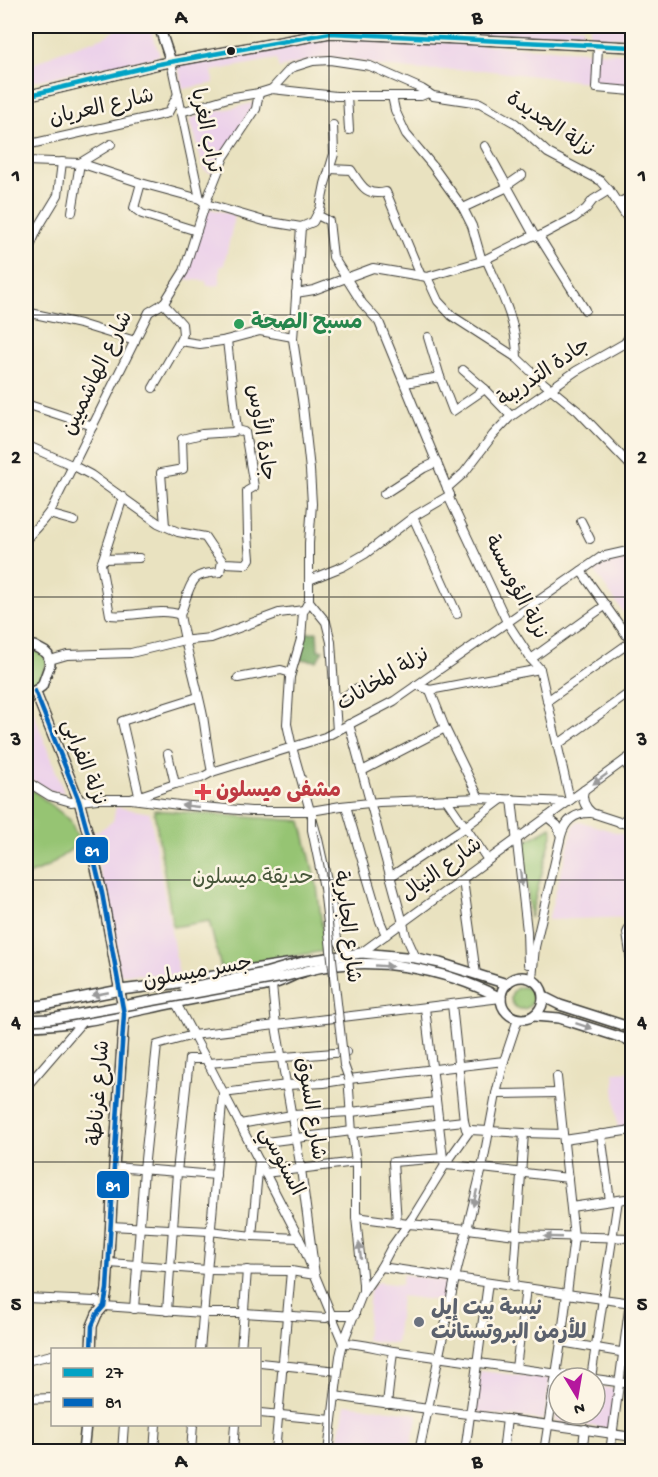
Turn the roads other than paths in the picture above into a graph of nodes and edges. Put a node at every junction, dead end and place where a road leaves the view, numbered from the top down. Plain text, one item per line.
1 (159, 26) edge
2 (598, 46) junction
3 (633, 47) edge
4 (171, 62) junction
5 (272, 89) junction
6 (633, 91) edge
7 (259, 93) junction
8 (428, 93) junction
9 (178, 94) junction
10 (26, 96) edge
11 (347, 96) junction
12 (392, 96) junction
13 (181, 112) junction
14 (333, 125) dead end
15 (349, 130) dead end
16 (111, 144) dead end
17 (26, 145) edge
18 (485, 146) dead end
19 (26, 161) edge
20 (62, 162) junction
21 (80, 163) junction
22 (330, 169) junction
23 (522, 175) dead end
24 (141, 183) junction
25 (508, 187) junction
26 (609, 190) junction
27 (633, 196) edge
28 (203, 202) junction
29 (618, 203) junction
30 (463, 208) junction
31 (72, 212) dead end
32 (317, 215) junction
33 (633, 225) edge
34 (301, 227) junction
35 (197, 231) junction
36 (536, 236) junction
37 (26, 252) edge
38 (484, 260) junction
39 (424, 276) junction
40 (346, 279) junction
41 (296, 293) junction
42 (163, 303) junction
43 (585, 310) dead end
44 (26, 312) edge
45 (633, 316) edge
46 (293, 337) junction
47 (428, 338) dead end
48 (227, 340) junction
49 (135, 341) junction
50 (180, 341) junction
51 (517, 358) junction
52 (463, 370) dead end
53 (440, 377) junction
54 (405, 383) junction
55 (153, 388) dead end
56 (484, 389) junction
57 (550, 389) junction
58 (26, 404) edge
59 (511, 416) junction
60 (93, 426) junction
61 (237, 430) junction
62 (26, 445) edge
63 (437, 462) junction
64 (74, 466) junction
65 (633, 467) edge
66 (449, 493) junction
67 (384, 494) dead end
68 (123, 497) junction
69 (49, 514) junction
70 (413, 517) junction
71 (74, 521) dead end
72 (580, 521) dead end
73 (165, 526) junction
74 (590, 539) dead end
75 (26, 540) edge
76 (633, 550) edge
77 (138, 558) dead end
78 (103, 559) junction
79 (222, 561) junction
80 (581, 570) junction
81 (309, 580) junction
82 (309, 601) junction
83 (606, 605) junction
84 (304, 610) junction
85 (457, 614) dead end
86 (180, 615) junction
87 (507, 622) junction
88 (184, 641) junction
89 (632, 642) edge
90 (26, 645) edge
91 (531, 659) junction
92 (50, 660) junction
93 (540, 669) junction
94 (291, 673) junction
95 (238, 678) dead end
96 (417, 685) junction
97 (355, 689) dead end
98 (430, 690) junction
99 (30, 691) edge
100 (633, 691) edge
101 (198, 698) junction
102 (334, 698) junction
103 (547, 701) junction
104 (349, 724) junction
105 (445, 728) junction
106 (337, 731) junction
107 (557, 745) junction
108 (292, 747) junction
109 (168, 754) dead end
110 (633, 755) edge
111 (624, 761) junction
112 (362, 771) junction
113 (212, 772) junction
114 (633, 773) edge
115 (26, 781) edge
116 (175, 784) junction
117 (584, 790) junction
118 (135, 797) junction
119 (479, 798) junction
120 (502, 799) junction
121 (512, 799) junction
122 (446, 800) junction
123 (79, 801) junction
124 (569, 801) junction
125 (370, 803) junction
126 (346, 806) junction
127 (312, 813) junction
128 (591, 813) junction
129 (633, 814) edge
130 (547, 818) junction
131 (620, 823) junction
132 (633, 826) edge
133 (465, 827) junction
134 (561, 836) junction
135 (517, 839) junction
136 (488, 860) junction
137 (390, 877) junction
138 (463, 880) junction
139 (403, 923) junction
140 (633, 926) edge
141 (386, 935) junction
142 (361, 953) junction
143 (349, 954) junction
144 (416, 958) junction
145 (336, 966) junction
146 (304, 967) junction
147 (633, 967) edge
148 (476, 974) junction
149 (530, 978) junction
150 (507, 984) junction
151 (272, 985) junction
152 (120, 990) junction
153 (544, 997) junction
154 (501, 998) junction
155 (176, 1003) junction
156 (452, 1004) junction
157 (26, 1007) edge
158 (425, 1008) junction
159 (26, 1014) edge
160 (124, 1014) junction
161 (534, 1016) junction
162 (342, 1018) junction
163 (518, 1019) junction
164 (26, 1020) edge
165 (82, 1022) junction
166 (26, 1026) edge
167 (276, 1026) junction
168 (633, 1028) edge
169 (193, 1035) junction
170 (633, 1041) edge
171 (346, 1052) junction
172 (283, 1057) junction
173 (504, 1060) junction
174 (207, 1061) junction
175 (458, 1066) junction
176 (432, 1069) junction
177 (557, 1077) dead end
178 (349, 1079) junction
179 (287, 1084) junction
180 (26, 1087) edge
181 (223, 1093) junction
182 (558, 1093) junction
183 (496, 1094) junction
184 (436, 1102) junction
185 (351, 1112) junction
186 (292, 1115) junction
187 (464, 1121) junction
188 (439, 1123) junction
189 (240, 1124) junction
190 (470, 1130) junction
191 (633, 1130) edge
192 (489, 1131) junction
193 (352, 1132) junction
194 (524, 1133) junction
195 (601, 1134) junction
196 (563, 1137) junction
197 (295, 1138) junction
198 (250, 1144) junction
199 (259, 1161) junction
200 (356, 1162) junction
201 (444, 1162) junction
202 (114, 1167) junction
203 (482, 1168) junction
204 (144, 1169) junction
205 (301, 1169) junction
206 (177, 1172) junction
207 (521, 1172) junction
208 (265, 1173) junction
209 (216, 1175) junction
210 (568, 1179) junction
211 (633, 1198) edge
212 (614, 1201) junction
213 (571, 1207) junction
214 (356, 1217) junction
215 (397, 1223) junction
216 (408, 1224) junction
217 (110, 1226) junction
218 (173, 1228) junction
219 (140, 1229) junction
220 (468, 1229) junction
221 (210, 1231) junction
222 (516, 1235) junction
223 (252, 1236) junction
224 (299, 1238) junction
225 (574, 1238) junction
226 (613, 1238) junction
227 (633, 1238) edge
228 (108, 1263) junction
229 (138, 1265) junction
230 (381, 1267) junction
231 (171, 1268) junction
232 (207, 1270) junction
233 (247, 1270) junction
234 (291, 1271) junction
235 (315, 1275) junction
236 (455, 1278) junction
237 (488, 1283) junction
238 (513, 1287) junction
239 (633, 1287) edge
240 (526, 1288) junction
241 (363, 1292) junction
242 (568, 1294) junction
243 (26, 1298) edge
244 (604, 1299) junction
245 (631, 1302) edge
246 (104, 1306) junction
247 (134, 1308) junction
248 (167, 1311) junction
249 (244, 1312) junction
250 (203, 1313) junction
251 (332, 1315) junction
252 (355, 1315) junction
253 (287, 1316) junction
254 (343, 1342) junction
255 (561, 1342) junction
256 (92, 1348) edge
257 (200, 1348) edge
258 (241, 1348) edge
259 (596, 1348) junction
260 (393, 1352) junction
261 (623, 1353) junction
262 (633, 1354) edge
263 (51, 1355) edge
264 (439, 1358) junction
265 (26, 1361) edge
266 (261, 1363) edge
267 (477, 1363) junction
268 (283, 1366) junction
269 (557, 1366) edge
270 (593, 1366) edge
271 (516, 1368) junction
272 (338, 1371) junction
273 (547, 1373) edge
274 (607, 1380) edge
275 (619, 1382) junction
276 (633, 1384) edge
277 (335, 1396) junction
278 (51, 1398) edge
279 (26, 1399) edge
280 (387, 1404) junction
281 (428, 1410) junction
282 (261, 1413) edge
283 (470, 1415) junction
284 (278, 1416) junction
285 (507, 1419) junction
286 (332, 1420) junction
287 (547, 1425) joint
288 (86, 1426) edge
289 (124, 1426) edge
290 (156, 1426) edge
291 (193, 1426) edge
292 (235, 1426) edge
293 (556, 1426) edge
294 (585, 1429) junction
295 (613, 1434) junction
296 (633, 1437) edge
297 (83, 1452) edge
298 (122, 1452) edge
299 (154, 1452) edge
300 (191, 1452) edge
301 (233, 1452) edge
302 (275, 1452) edge
303 (328, 1452) edge
304 (419, 1452) edge
305 (465, 1452) edge
306 (503, 1452) edge
307 (544, 1452) edge
308 (582, 1452) edge
309 (610, 1452) edge

1 - 4 main road
2 - 3 main road
2 - 4 main road
2 - 6 street
4 - 9 street, تراب الغربا
4 - 10 main road
5 - 7 street
5 - 8 street, نزلة الجديدة
5 - 11 street
7 - 13 street
7 - 28 street, شارع الهاشميين
8 - 12 street
8 - 26 street, نزلة الجديدة
9 - 13 street, تراب الغربا
9 - 17 street, شارع العريان
11 - 12 street
11 - 15 street
12 - 30 street
13 - 28 street, تراب الغربا
14 - 22 street
16 - 21 street
18 - 25 street
19 - 20 street
20 - 21 street
20 - 37 street
21 - 24 street
21 - 31 street
22 - 32 street
22 - 39 street
23 - 25 street
24 - 28 street
24 - 35 street
25 - 30 street
25 - 36 street
26 - 29 street, نزلة الجديدة
26 - 36 street
27 - 29 street
28 - 34 street
28 - 35 street, شارع الهاشميين
29 - 33 street, نزلة الجديدة
30 - 38 street
32 - 34 street
32 - 40 street, نزلة الؤوسسة
34 - 41 street
35 - 42 street, شارع الهاشميين
36 - 38 street
36 - 43 street
38 - 39 street
38 - 51 street
39 - 40 street
39 - 51 street
40 - 41 street
40 - 54 street, نزلة الؤوسسة
41 - 46 street
42 - 49 street, شارع الهاشميين
42 - 50 street
44 - 49 street
45 - 57 street, جادة التدريبة
46 - 48 street
46 - 81 street
47 - 53 street
48 - 50 street
48 - 61 street, جادة الأوس
49 - 60 street, شارع الهاشميين
50 - 55 street
51 - 57 street
52 - 56 street
53 - 54 street
53 - 56 street
54 - 63 street, نزلة الؤوسسة
56 - 59 street
57 - 59 street, جادة التدريبة
57 - 65 street
58 - 60 street
59 - 66 street, جادة التدريبة
60 - 64 street, شارع الهاشميين
61 - 73 street
61 - 79 street, جادة الأوس
62 - 64 street
63 - 66 street, نزلة الؤوسسة
63 - 67 street
64 - 68 street
64 - 69 street, شارع الهاشميين
66 - 70 street, جادة التدريبة
66 - 87 street, نزلة الؤوسسة
68 - 73 street
68 - 78 street
69 - 71 street
69 - 75 street, شارع الهاشميين
70 - 81 street, جادة التدريبة
70 - 85 street
72 - 74 street
73 - 79 street
76 - 80 street, نزلة المخانات
77 - 78 street
78 - 86 street
79 - 86 street
80 - 83 street
80 - 87 street, نزلة المخانات
81 - 82 street
82 - 84 street
82 - 102 street
83 - 89 street
83 - 91 street
84 - 88 street
84 - 94 street
86 - 88 street
87 - 91 street, نزلة الؤوسسة
87 - 96 street, نزلة المخانات
88 - 92 street
88 - 101 street
89 - 103 street
90 - 92 main road
91 - 93 street, نزلة الؤوسسة
92 - 99 main road
93 - 98 street
93 - 103 street, نزلة الؤوسسة
94 - 95 street
94 - 108 street
96 - 98 street
96 - 104 street, نزلة المخانات
97 - 102 street
98 - 105 street
99 - 123 main road, نزلة الفرابي
100 - 107 street
101 - 113 street
101 - 118 street
102 - 106 street
103 - 107 street, نزلة الؤوسسة
104 - 106 street, نزلة المخانات
104 - 112 street
105 - 112 street
105 - 119 street
106 - 108 street, نزلة المخانات
107 - 124 street, نزلة الؤوسسة
108 - 113 street, نزلة المخانات
108 - 127 street
109 - 116 street
110 - 111 street, شارع النيال
111 - 114 street
111 -> 117 street, شارع النيال
112 - 125 street
113 - 116 street, نزلة المخانات
115 - 123 street
116 - 118 street, نزلة المخانات
117 - 124 street, شارع النيال
117 - 128 street
118 - 123 street
127 -> 118 street
119 - 120 street
119 - 122 street
120 - 121 street
120 - 133 street
121 - 124 street
121 - 135 street
122 - 125 street
122 - 133 street
123 - 152 main road, نزلة الفرابي
124 - 130 street, شارع النيال
125 - 126 street
125 - 137 street
126 - 127 street
126 - 141 street
127 - 143 street
127 - 178 street, شارع الجابرية, bridge
128 - 131 street
128 - 134 street
129 - 131 street
130 - 134 street
130 - 135 street, شارع النيال
131 - 132 street
133 - 136 street
133 - 137 street
134 - 149 street
135 - 136 street, شارع النيال
135 -> 149 street
136 - 138 street, شارع النيال
137 - 139 street
138 - 139 street, شارع النيال
138 - 148 street
139 - 141 street, شارع النيال
139 - 144 street
140 - 147 street
141 - 142 street, شارع النيال
142 - 143 main road
142 - 144 main road
143 - 146 main road
144 - 148 main road
145 - 146 main road
145 -> 154 main road
145 - 162 street
146 - 151 main road
146 - 152 main road
146 - 159 main road, جسر ميسلون, bridge
146 - 164 main road, جسر ميسلون, bridge
148 - 150 main road
149 - 150 main road
149 - 153 main road
150 - 154 main road
151 - 155 main road
151 - 167 street, شارع السوق
152 -> 157 main road
152 - 160 main road, نزلة الفرابي
153 - 161 main road
153 - 168 main road
154 - 156 street
154 - 163 main road
155 - 160 main road
155 - 169 street, السنوسي
156 - 158 street
156 - 175 street
158 - 162 street
158 - 176 street
160 - 165 main road
160 - 202 main road, شارع غرناطة
161 - 163 main road
161 -> 170 main road
162 - 167 street
162 - 171 street
163 - 173 street
165 - 166 main road
165 - 180 street
167 - 169 street
167 - 172 street, شارع السوق
169 - 174 street, السنوسي
169 - 204 street
171 - 172 street
171 - 178 street
172 - 174 street
172 - 179 street, شارع السوق
173 - 175 street
173 - 183 street
174 - 181 street, السنوسي
174 - 206 street
175 - 176 street
175 - 187 street
176 - 178 street
176 - 184 street
177 - 182 street
178 - 179 street
178 - 185 street
179 - 181 street
179 - 186 street, شارع السوق
181 - 189 street, السنوسي
181 - 209 street
182 - 183 street
182 - 196 street
183 - 192 street
184 - 185 street
184 - 188 street
185 - 186 street
185 - 193 street
186 - 189 street
186 - 197 street, شارع السوق
187 - 188 street
187 - 190 street
188 - 193 street
188 - 201 street
189 - 198 street, السنوسي
190 - 192 street
190 - 201 street
191 - 195 street
192 - 194 street
192 - 203 street
193 - 197 street
193 - 200 street
194 - 196 street
194 - 207 street
195 - 196 street
195 - 212 street
196 - 210 street
197 - 198 street
197 - 205 street, شارع السوق
198 - 199 street, السنوسي
199 - 208 street, السنوسي
199 - 223 street
200 - 205 street
200 - 214 street
201 - 203 street
201 - 215 street
201 - 216 street
202 - 204 street
202 - 217 main road, شارع غرناطة
203 - 207 street
203 -> 220 street
204 - 206 street
204 - 219 street
205 - 208 street
205 - 235 street, شارع السوق
206 - 209 street
206 - 218 street
207 - 210 street
207 - 222 street
208 - 224 street, السنوسي
209 - 221 street
210 - 213 street
211 - 212 street
212 - 213 street
212 - 226 street
213 - 225 street
214 - 215 street
241 -> 214 street
215 - 216 street
216 - 220 street
216 - 230 street
217 - 219 street
217 - 228 main road, شارع غرناطة
218 - 219 street
218 - 221 street
218 - 231 street
219 - 229 street
220 - 222 street
220 - 236 street
221 - 223 street
221 - 232 street
225 -> 222 street
222 - 238 street
223 - 224 street
224 - 235 street, السنوسي
225 - 226 street
225 - 242 street
226 - 227 street
226 - 244 street
228 - 229 street
228 - 246 main road, شارع غرناطة
229 - 231 street
229 - 247 street
230 - 236 street
230 - 241 street
231 - 232 street
231 - 248 street
232 - 233 street
232 - 250 street
233 - 234 street
233 - 249 street
234 - 235 street
234 - 253 street
235 - 251 street, السنوسي
236 - 237 street
236 - 264 street
237 - 238 street
237 - 267 street
238 - 240 street
239 - 245 street
240 - 242 street
240 - 271 street
241 - 252 street
242 - 244 street
242 - 255 street
243 - 246 street
244 - 245 street
244 - 259 street
245 - 261 street
246 - 247 street
246 - 256 main road, شارع غرناطة
247 - 248 street
248 - 250 street
249 - 250 street
249 - 253 street
249 - 258 street
250 - 257 street
251 - 252 street
251 - 253 street
251 - 254 street, السنوسي
252 - 254 street
253 - 268 street
254 - 260 street
254 - 272 street
255 - 259 street
255 - 269 street
259 - 261 street
259 - 270 street
260 - 264 street
260 - 280 street
261 - 262 street
261 - 275 street
263 - 265 street
264 - 267 street
264 - 281 street
266 - 268 street
267 - 271 street
267 - 283 street
268 - 272 street
268 - 284 street
271 - 273 street
272 - 277 street
274 - 275 street
275 - 276 street
275 - 295 street
277 - 280 street
277 - 286 street
278 - 279 street
280 - 281 street
281 - 283 street
281 - 304 street
282 - 284 street
283 - 285 street
283 - 305 street
284 - 286 street
284 - 302 street
285 - 287 street
285 - 306 street
286 - 303 street
287 - 307 street
288 - 297 main road
289 - 298 street
290 - 299 street
291 - 300 street
292 - 301 street
293 - 294 street
294 - 295 street
294 - 308 street
295 - 296 street
295 - 309 street

